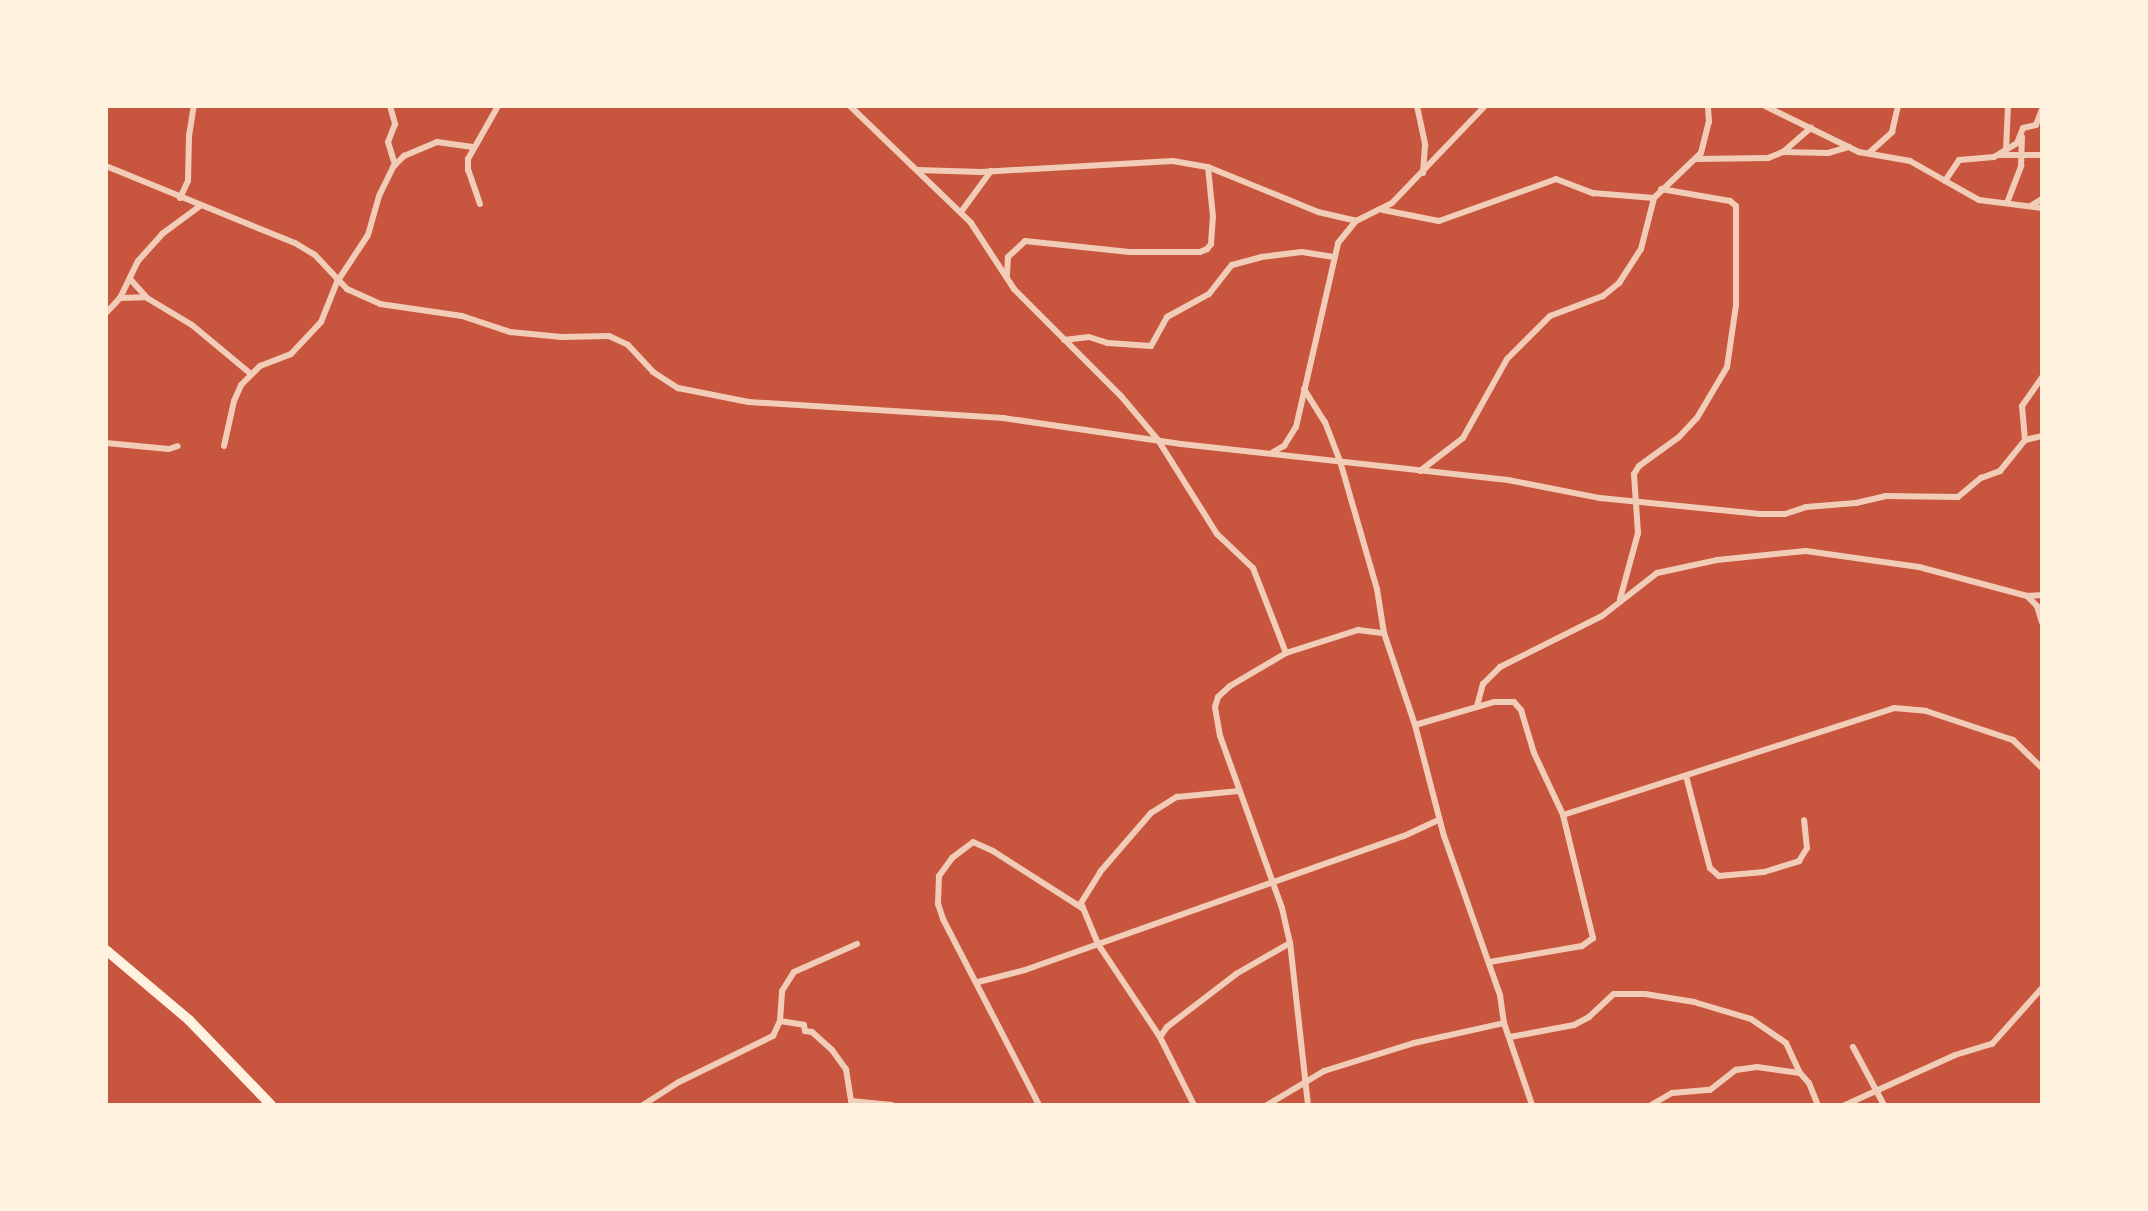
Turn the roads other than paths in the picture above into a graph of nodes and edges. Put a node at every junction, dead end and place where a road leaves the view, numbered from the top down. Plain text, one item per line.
1 (194, 106) edge
2 (390, 106) edge
3 (498, 106) edge
4 (850, 106) edge
5 (1417, 106) edge
6 (1485, 106) edge
7 (1708, 106) edge
8 (1765, 106) edge
9 (1898, 106) edge
10 (2008, 106) edge
11 (2042, 109) edge
12 (1811, 128) junction
13 (2022, 136) junction
14 (473, 147) junction
15 (1849, 147) junction
16 (1783, 152) junction
17 (1870, 153) junction
18 (2003, 153) junction
19 (2042, 155) edge
20 (2023, 156) junction
21 (1696, 159) junction
22 (395, 165) junction
23 (106, 166) edge
24 (1208, 167) junction
25 (918, 170) junction
26 (991, 171) junction
27 (1422, 174) junction
28 (1945, 181) junction
29 (1661, 189) junction
30 (180, 198) junction
31 (1654, 198) junction
32 (2042, 199) edge
33 (2007, 203) junction
34 (480, 204) dead end
35 (2032, 205) junction
36 (200, 206) junction
37 (2042, 208) edge
38 (1379, 211) junction
39 (961, 212) junction
40 (1356, 221) junction
41 (1334, 257) junction
42 (130, 279) junction
43 (1007, 279) junction
44 (337, 282) junction
45 (120, 298) junction
46 (147, 298) junction
47 (106, 313) edge
48 (1064, 340) junction
49 (251, 374) junction
50 (2042, 377) edge
51 (1304, 389) junction
52 (2042, 436) edge
53 (1158, 440) junction
54 (2025, 440) junction
55 (106, 443) edge
56 (178, 446) dead end
57 (224, 446) dead end
58 (1273, 452) junction
59 (1340, 461) junction
60 (1420, 471) junction
61 (1635, 501) junction
62 (2042, 595) edge
63 (2027, 596) junction
64 (1619, 601) junction
65 (2042, 622) edge
66 (1384, 633) junction
67 (1286, 653) junction
68 (1477, 706) junction
69 (1415, 725) junction
70 (2042, 768) edge
71 (1686, 776) junction
72 (1239, 791) junction
73 (1563, 815) junction
74 (1439, 820) junction
75 (1804, 820) dead end
76 (1275, 880) junction
77 (1082, 908) junction
78 (1290, 943) junction
79 (857, 944) dead end
80 (1098, 944) junction
81 (106, 950) edge
82 (1489, 962) junction
83 (978, 982) junction
84 (2042, 988) edge
85 (780, 1021) junction
86 (1504, 1023) junction
87 (1160, 1037) junction
88 (1510, 1037) junction
89 (1853, 1047) dead end
90 (1800, 1073) junction
91 (1304, 1082) junction
92 (1878, 1091) junction
93 (271, 1105) edge
94 (643, 1105) edge
95 (892, 1105) edge
96 (1039, 1105) edge
97 (1194, 1105) edge
98 (1267, 1105) edge
99 (1308, 1105) edge
100 (1532, 1105) edge
101 (1651, 1105) edge
102 (1818, 1105) edge
103 (1845, 1105) edge
104 (1884, 1105) edge

1 - 30 street
2 - 22 street
3 - 14 street
4 - 25 street
5 - 27 street
6 - 27 street
7 - 21 street
8 - 12 street
9 - 17 street
10 - 18 street
11 - 13 street
12 - 15 street
12 - 16 street
13 - 18 street
13 - 20 street
14 - 22 street
14 - 34 street
15 - 16 street
15 - 17 street
16 - 21 street
17 - 28 street
18 - 20 street
18 - 28 street
19 - 20 street
20 - 33 street
21 - 29 street
22 - 44 street
23 - 30 street
24 - 26 street
24 - 40 street
24 - 43 street
25 - 26 street
25 - 39 street
26 - 39 street
27 - 38 street
28 - 33 street
29 - 31 street
29 - 61 street
30 - 36 street
31 - 38 street
31 - 60 street
32 - 35 street
33 - 35 street
35 - 37 street
36 - 42 street
36 - 44 street
38 - 40 street
39 - 43 street
40 - 41 street
41 - 48 street
41 - 51 street
42 - 45 street
42 - 46 street
43 - 48 street
44 - 49 street
44 - 53 street
45 - 46 street
45 - 47 street
46 - 49 street
48 - 53 street
49 - 57 street
50 - 54 street
51 - 58 street
51 - 59 street
52 - 54 street
53 - 58 street
53 - 67 street
54 - 61 street
55 - 56 street
58 - 59 street
59 - 60 street
59 - 66 street
60 - 61 street
61 - 64 street
62 - 63 street
63 - 64 street
63 - 65 street
64 - 68 street
66 - 67 street
66 - 69 street
67 - 72 street
68 - 69 street
68 - 73 street
69 - 74 street
70 - 71 street
71 - 73 street
71 - 75 street
72 - 76 street
72 - 77 street
73 - 82 street
74 - 76 street
74 - 82 street
76 - 78 street
76 - 80 street
77 - 80 street
77 - 83 street
78 - 87 street
78 - 91 street
79 - 85 street
80 - 83 street
80 - 87 street
81 - 93 highway
82 - 86 street
83 - 96 street
84 - 92 street
85 - 94 street
85 - 95 street
86 - 88 street
86 - 91 street
87 - 97 street
88 - 90 street
88 - 100 street
89 - 92 street
90 - 101 street
90 - 102 street
91 - 98 street
91 - 99 street
92 - 103 street
92 - 104 street

